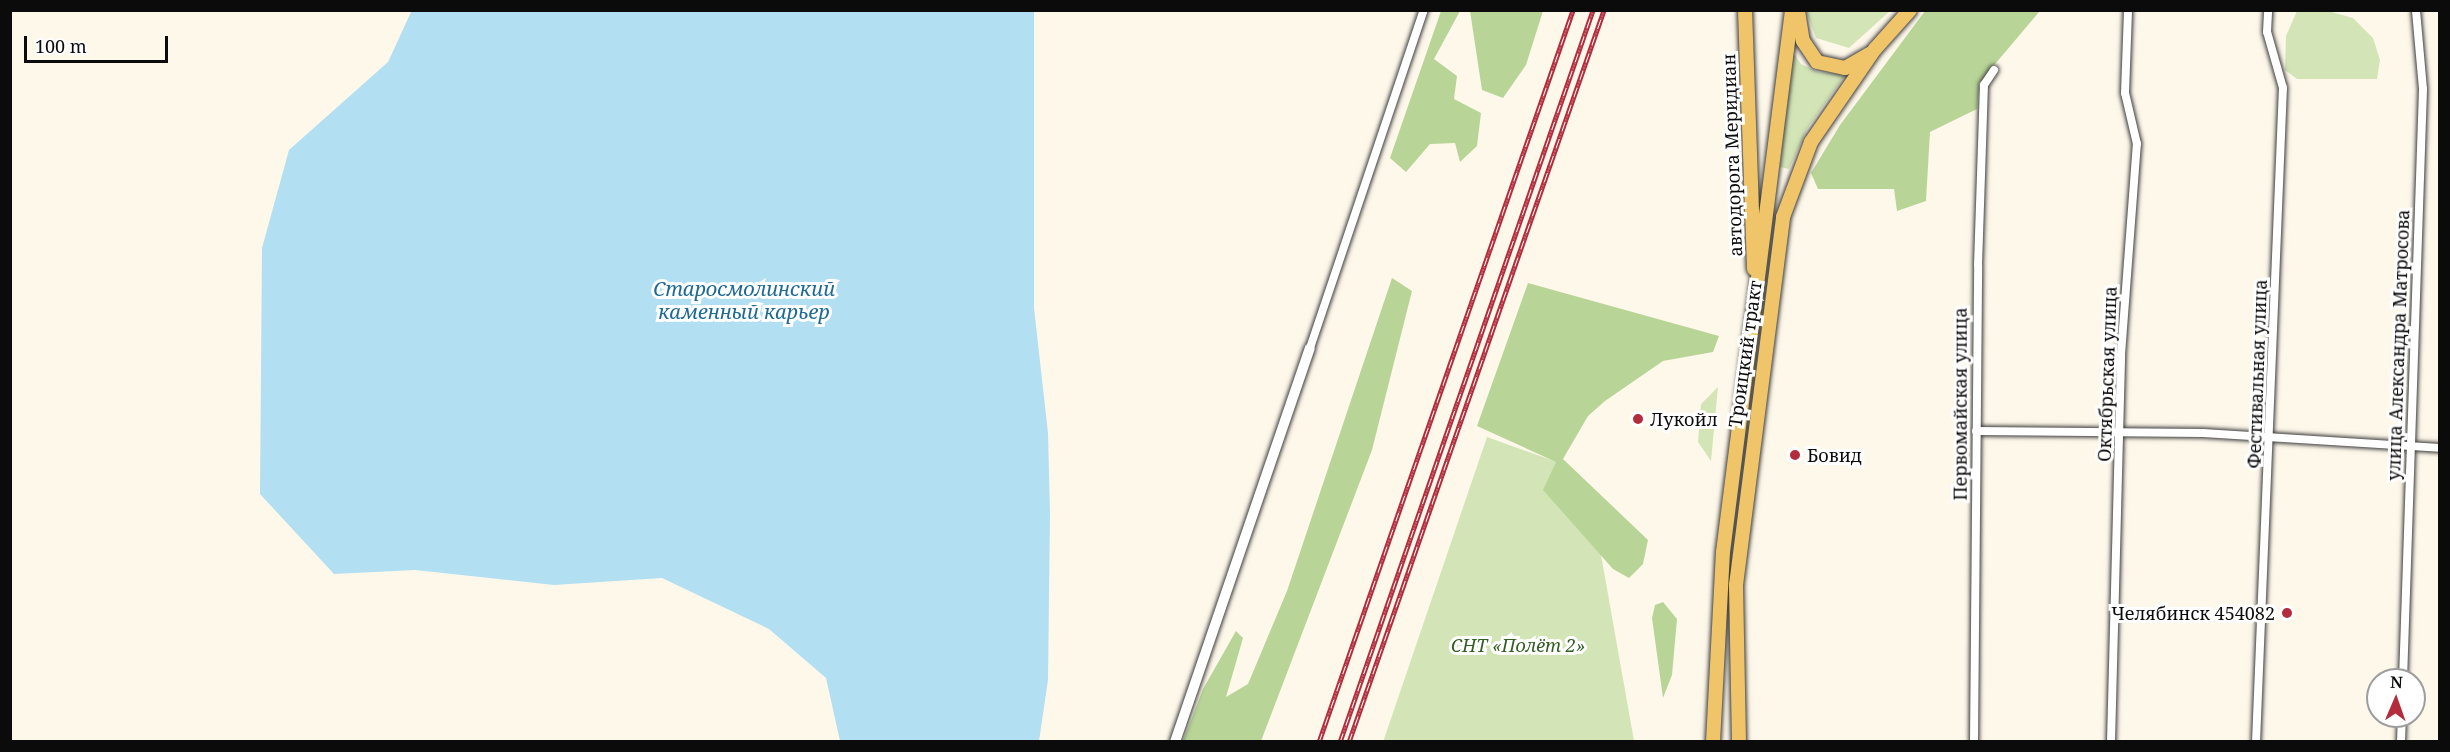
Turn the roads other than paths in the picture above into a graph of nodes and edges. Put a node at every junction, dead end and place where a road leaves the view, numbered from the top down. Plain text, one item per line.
1 (1424, 10) edge
2 (1745, 10) edge
3 (1792, 10) edge
4 (1798, 10) edge
5 (1910, 10) edge
6 (2128, 10) edge
7 (2268, 10) edge
8 (2416, 10) edge
9 (1875, 49) junction
10 (1994, 70) dead end
11 (1756, 298) junction
12 (1310, 348) joint
13 (2122, 430) junction
14 (1976, 431) junction
15 (2272, 440) junction
16 (2412, 447) junction
17 (2439, 448) edge
18 (2403, 668) edge
19 (1175, 741) edge
20 (1713, 741) edge
21 (1739, 741) edge
22 (1974, 741) edge
23 (2111, 741) edge
24 (2256, 741) edge

1 - 12 street
2 - 11 main road, автодорога Меридиан
3 - 11 main road, Троицкий тракт
4 - 9 main road
5 - 9 main road, Троицкий тракт
6 - 13 street, Октябрьская улица
7 - 15 street, Фестивальная улица
8 - 16 street, улица Александра Матросова
9 - 21 main road, Троицкий тракт
10 - 14 street, Первомайская улица
11 - 20 main road, Троицкий тракт
12 - 19 street
13 - 14 street
13 - 15 street
13 - 23 street, Октябрьская улица
14 - 22 street, Первомайская улица
15 - 16 street
15 - 24 street, Фестивальная улица
16 - 17 street
16 - 18 street, улица Александра Матросова

